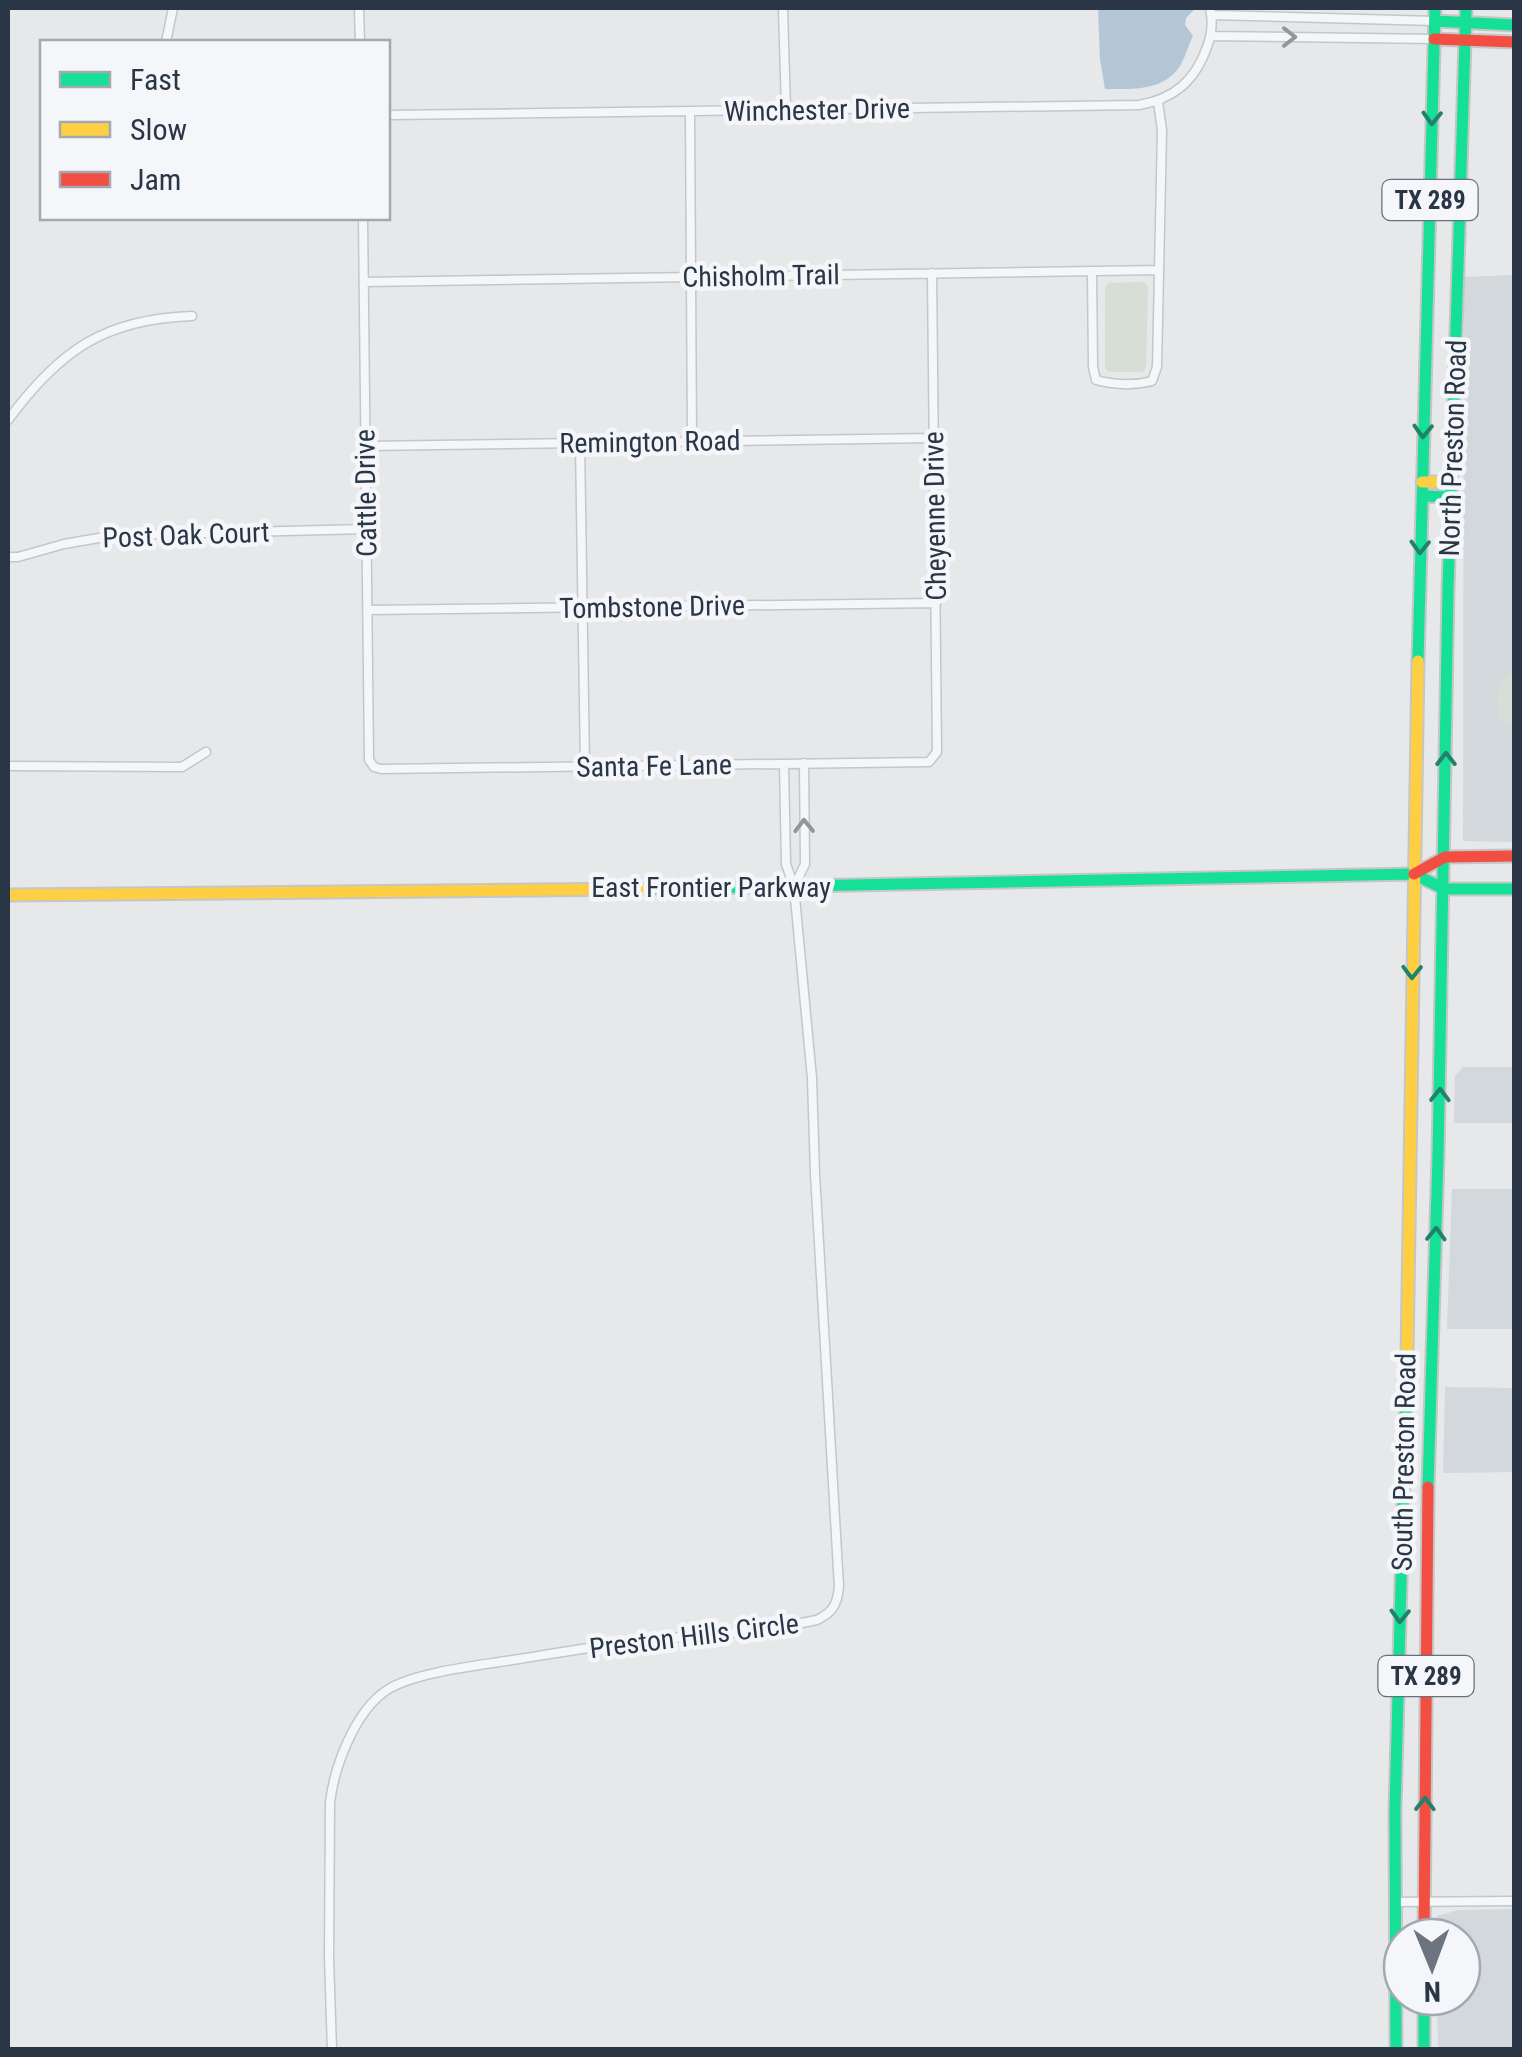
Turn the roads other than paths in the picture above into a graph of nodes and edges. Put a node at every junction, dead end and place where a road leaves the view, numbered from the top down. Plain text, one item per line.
1 (173, 8) edge
2 (359, 8) edge
3 (783, 8) edge
4 (1466, 8) edge
5 (1211, 11) edge
6 (1434, 14) edge
7 (1258, 16) junction
8 (1465, 22) junction
9 (1514, 25) edge
10 (1211, 36) junction
11 (1258, 37) junction
12 (1434, 39) junction
13 (166, 40) edge
14 (360, 40) edge
15 (1465, 40) junction
16 (1514, 42) edge
17 (1158, 102) junction
18 (786, 110) junction
19 (690, 112) junction
20 (390, 115) edge
21 (363, 220) edge
22 (1092, 270) junction
23 (1158, 270) junction
24 (932, 274) junction
25 (690, 276) junction
26 (364, 282) junction
27 (192, 316) dead end
28 (8, 420) edge
29 (934, 438) junction
30 (692, 442) junction
31 (580, 443) junction
32 (366, 446) junction
33 (1422, 482) junction
34 (1451, 482) junction
35 (1422, 496) junction
36 (1450, 497) junction
37 (366, 529) junction
38 (8, 557) edge
39 (936, 603) junction
40 (582, 608) junction
41 (368, 610) junction
42 (206, 752) dead end
43 (934, 758) joint
44 (804, 763) junction
45 (784, 764) junction
46 (8, 766) edge
47 (584, 766) junction
48 (374, 767) joint
49 (1445, 856) junction
50 (1514, 856) edge
51 (1414, 874) junction
52 (794, 887) junction
53 (1514, 888) edge
54 (1444, 889) junction
55 (8, 894) edge
56 (1514, 1900) edge
57 (1424, 1901) junction
58 (1394, 1902) junction
59 (1424, 1917) edge
60 (1424, 2017) edge
61 (332, 2050) edge
62 (1396, 2050) edge
63 (1424, 2050) edge

1 - 13 street
2 - 14 street
3 - 18 street
4 - 8 main road, North Preston Road / TX 289
5 - 7 street
5 - 10 street
6 - 7 street
6 - 8 main road
6 - 12 main road, North Preston Road / TX 289
7 - 11 street
8 - 9 main road
8 - 15 main road, North Preston Road / TX 289
10 - 11 street
10 - 17 street
11 -> 12 street
12 - 15 main road
12 -> 33 main road, North Preston Road / TX 289
15 - 16 main road
15 - 34 main road, North Preston Road / TX 289
17 - 18 street, Winchester Drive
17 - 23 street
18 - 19 street, Winchester Drive
19 - 20 street, Winchester Drive
19 - 25 street
21 - 26 street, Cattle Drive
22 - 23 street, Chisholm Trail
22 - 23 street
22 - 24 street, Chisholm Trail
24 - 25 street, Chisholm Trail
24 - 29 street, Cheyenne Drive
25 - 26 street, Chisholm Trail
25 - 30 street
26 - 32 street, Cattle Drive
27 - 28 street
29 - 30 street, Remington Road
29 - 39 street, Cheyenne Drive
30 - 31 street, Remington Road
31 - 32 street, Remington Road
31 - 40 street
32 - 37 street, Cattle Drive
33 - 34 main road
33 - 35 main road, North Preston Road / TX 289
34 - 36 main road, North Preston Road / TX 289
35 - 36 main road
35 -> 51 main road, North Preston Road / TX 289
49 -> 36 main road, North Preston Road / TX 289
37 - 38 street, Post Oak Court
37 - 41 street, Cattle Drive
39 - 40 street, Tombstone Drive
39 - 43 street, Cheyenne Drive
40 - 41 street, Tombstone Drive
40 - 47 street
41 - 48 street, Cattle Drive
42 - 46 street
43 - 44 street, Santa Fe Lane
44 - 45 street, Santa Fe Lane
52 -> 44 street
45 - 47 street, Santa Fe Lane
45 - 52 street
47 - 48 street, Santa Fe Lane
49 - 50 main road
49 - 51 main road
49 - 54 main road, North Preston Road / TX 289
51 - 52 main road, East Frontier Parkway
51 - 54 main road
51 -> 58 main road, South Preston Road / TX 289
52 - 55 main road, East Frontier Parkway
52 - 61 street, Preston Hills Circle
53 - 54 main road
57 -> 54 main road, South Preston Road / TX 289
56 - 57 street
57 - 58 street
57 - 59 main road, South Preston Road / TX 289
58 - 62 main road, South Preston Road / TX 289
60 - 63 main road

